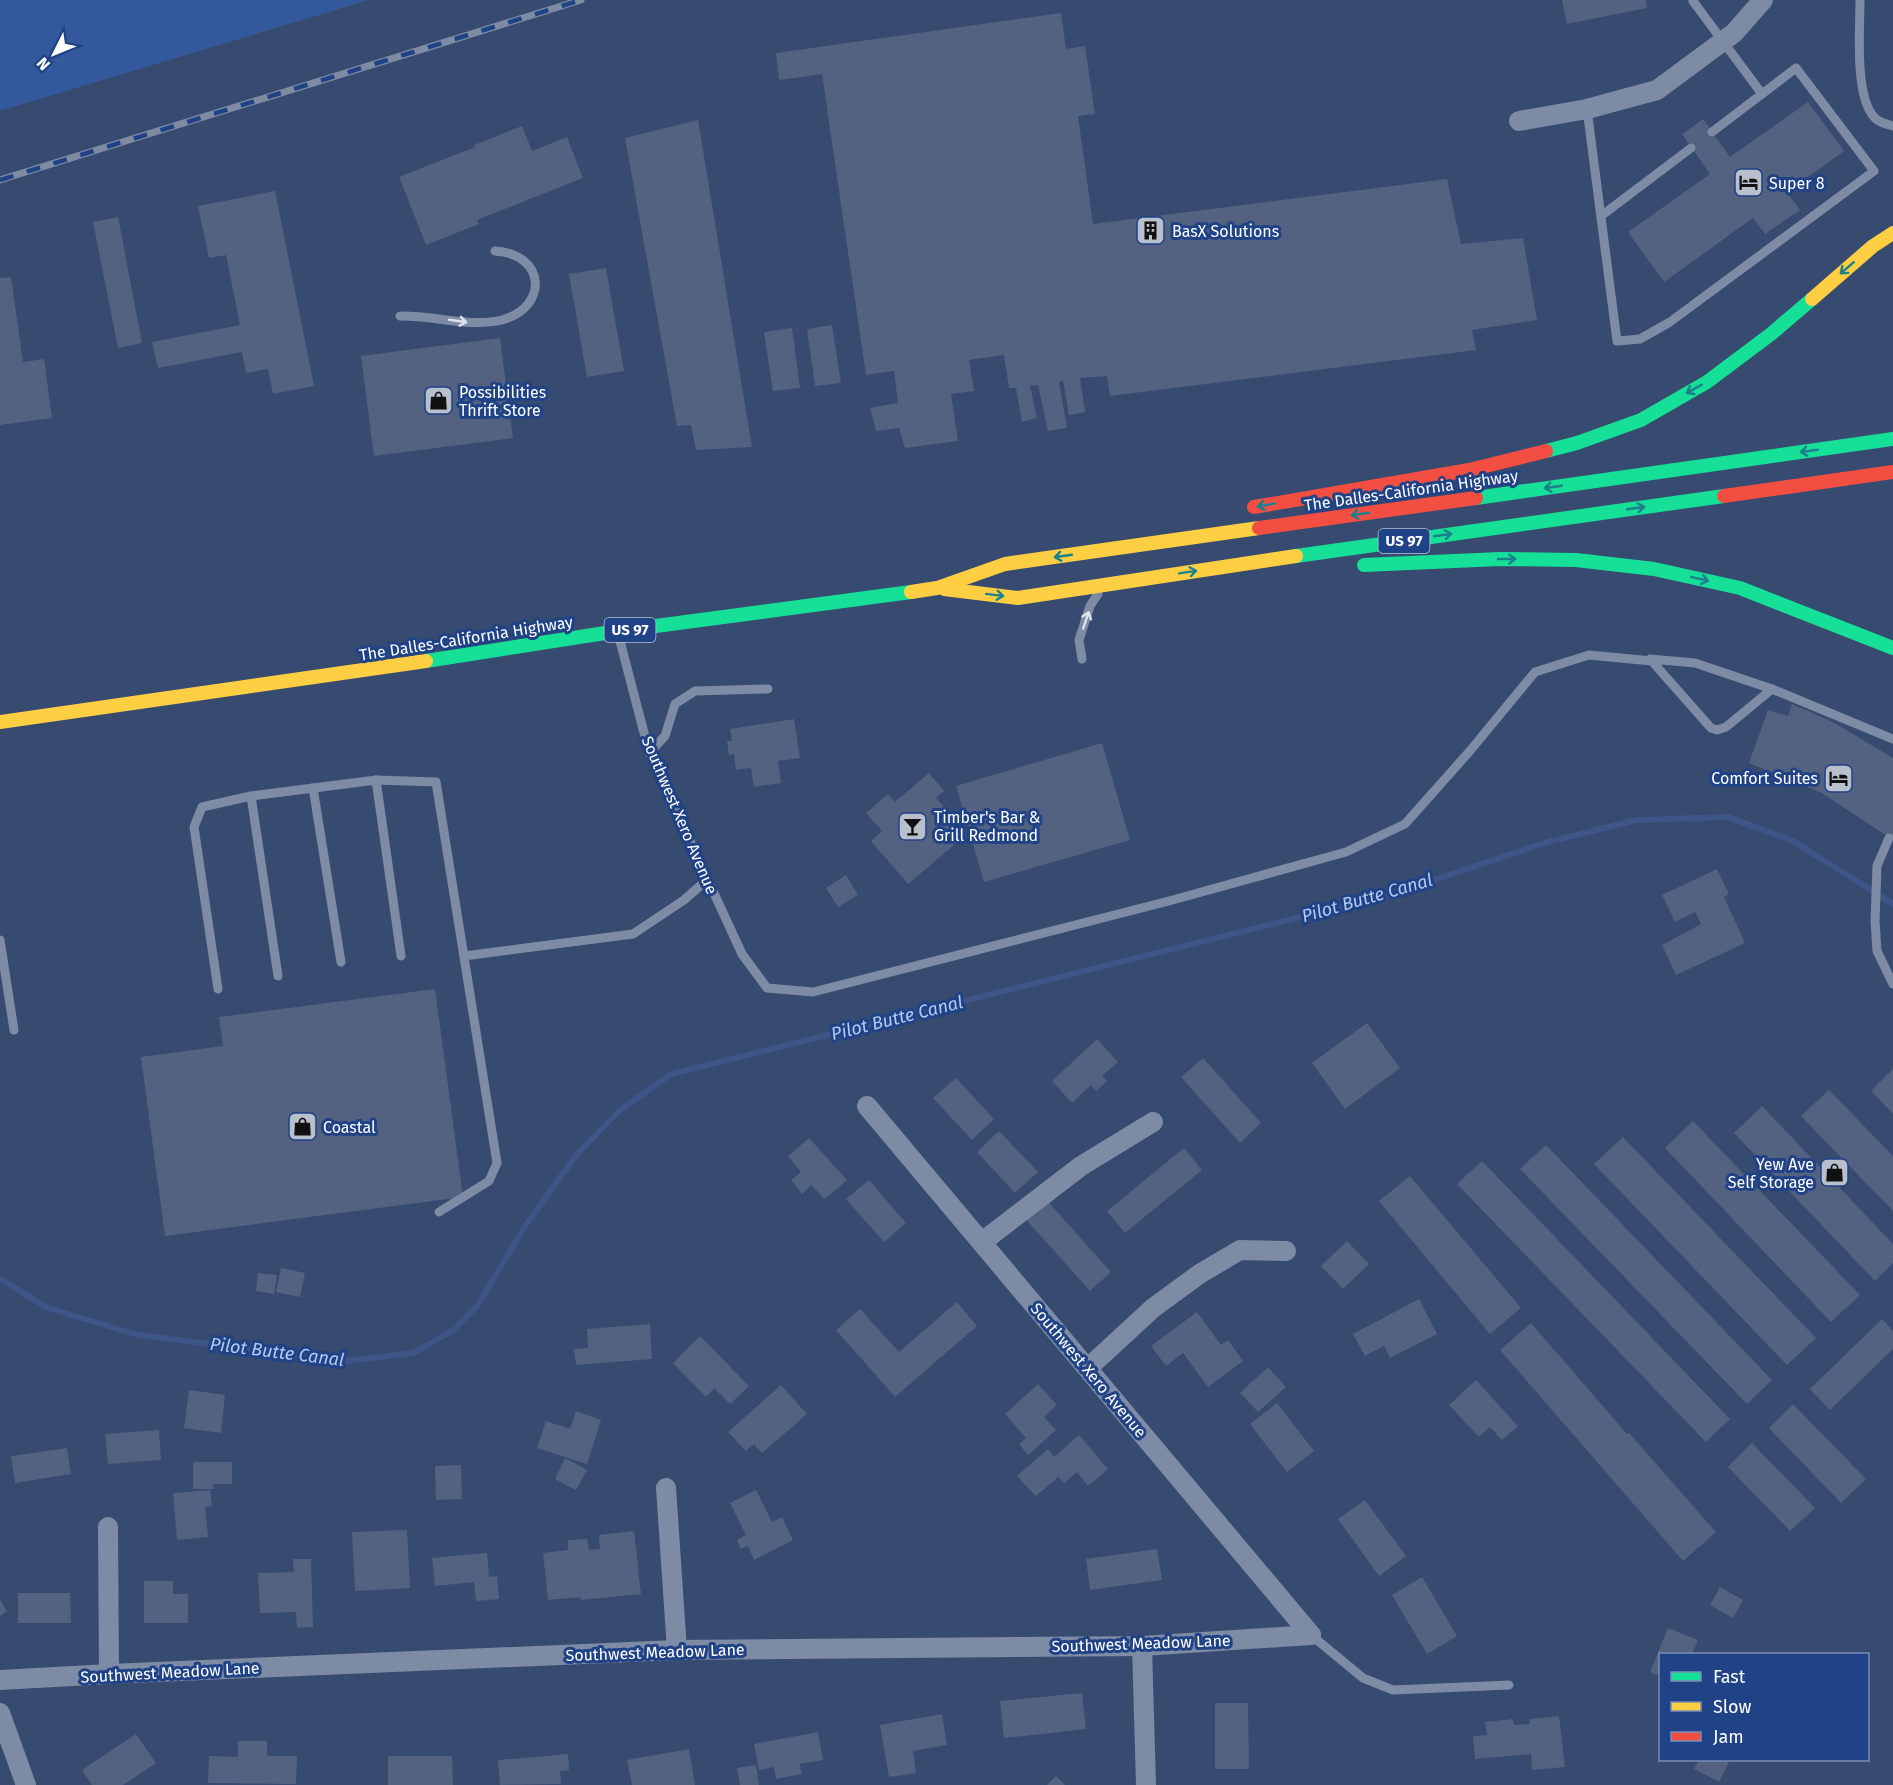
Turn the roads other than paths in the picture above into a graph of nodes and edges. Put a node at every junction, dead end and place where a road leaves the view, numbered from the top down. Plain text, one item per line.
1 (1693, 0) edge
2 (1763, 0) edge
3 (1860, 0) edge
4 (1723, 41) junction
5 (1762, 94) junction
6 (1587, 109) junction
7 (1519, 121) dead end
8 (1893, 126) edge
9 (1712, 132) dead end
10 (1691, 148) dead end
11 (1601, 216) junction
12 (1893, 232) edge
13 (495, 250) dead end
14 (400, 316) dead end
15 (1893, 439) edge
16 (1893, 472) edge
17 (1245, 509) dead end
18 (1165, 526) dead end
19 (1091, 552) junction
20 (1281, 558) junction
21 (1104, 585) junction
22 (937, 588) junction
23 (618, 631) junction
24 (1893, 648) edge
25 (1082, 659) dead end
26 (1652, 661) junction
27 (768, 689) dead end
28 (1772, 689) junction
29 (0, 722) edge
30 (1893, 739) edge
31 (647, 744) junction
32 (376, 780) junction
33 (313, 788) junction
34 (250, 796) junction
35 (1889, 838) dead end
36 (708, 879) junction
37 (0, 940) edge
38 (401, 956) dead end
39 (464, 956) junction
40 (340, 962) dead end
41 (278, 976) dead end
42 (1893, 984) edge
43 (218, 989) dead end
44 (4, 994) edge
45 (14, 1030) dead end
46 (867, 1106) dead end
47 (1153, 1122) dead end
48 (439, 1212) dead end
49 (982, 1242) junction
50 (1286, 1251) dead end
51 (1088, 1368) junction
52 (666, 1488) dead end
53 (108, 1527) dead end
54 (1311, 1635) junction
55 (1142, 1646) junction
56 (677, 1650) junction
57 (109, 1674) junction
58 (0, 1680) edge
59 (1509, 1685) dead end
60 (0, 1713) edge
61 (26, 1785) edge
62 (1146, 1785) edge

1 - 4 lane
2 - 4 street
3 - 8 lane
4 - 5 lane
4 - 6 street
5 - 9 lane
5 - 11 lane
6 - 7 street
6 - 11 lane
10 - 11 lane
12 -> 17 highway
14 -> 13 lane
15 -> 19 highway, The Dalles-California Highway / US 97
20 -> 16 highway, The Dalles-California Highway / US 97
18 - 19 highway
19 -> 22 highway, The Dalles-California Highway / US 97
21 -> 20 highway, The Dalles-California Highway / US 97
20 -> 24 highway
22 -> 21 highway, The Dalles-California Highway / US 97
25 -> 21 lane
22 - 23 highway, The Dalles-California Highway / US 97
23 - 29 highway, The Dalles-California Highway / US 97
23 - 31 lane, Southwest Xero Avenue
26 - 28 lane
26 - 28 lane
26 - 36 lane, Southwest Xero Avenue
27 - 31 lane
28 - 30 lane
31 - 36 lane, Southwest Xero Avenue
32 - 33 lane
32 - 38 lane
32 - 39 lane
33 - 34 lane
33 - 40 lane
34 - 41 lane
34 - 43 lane
35 - 42 lane
36 - 39 lane
37 - 44 lane
39 - 48 lane
44 - 45 lane
46 - 49 street, Southwest Xero Avenue
47 - 49 street
49 - 51 street, Southwest Xero Avenue
50 - 51 street
51 - 54 street, Southwest Xero Avenue
52 - 56 street
53 - 57 street
54 - 55 street, Southwest Meadow Lane
54 - 59 lane
55 - 56 street, Southwest Meadow Lane
55 - 62 street
56 - 57 street, Southwest Meadow Lane
57 - 58 street, Southwest Meadow Lane
60 - 61 street

